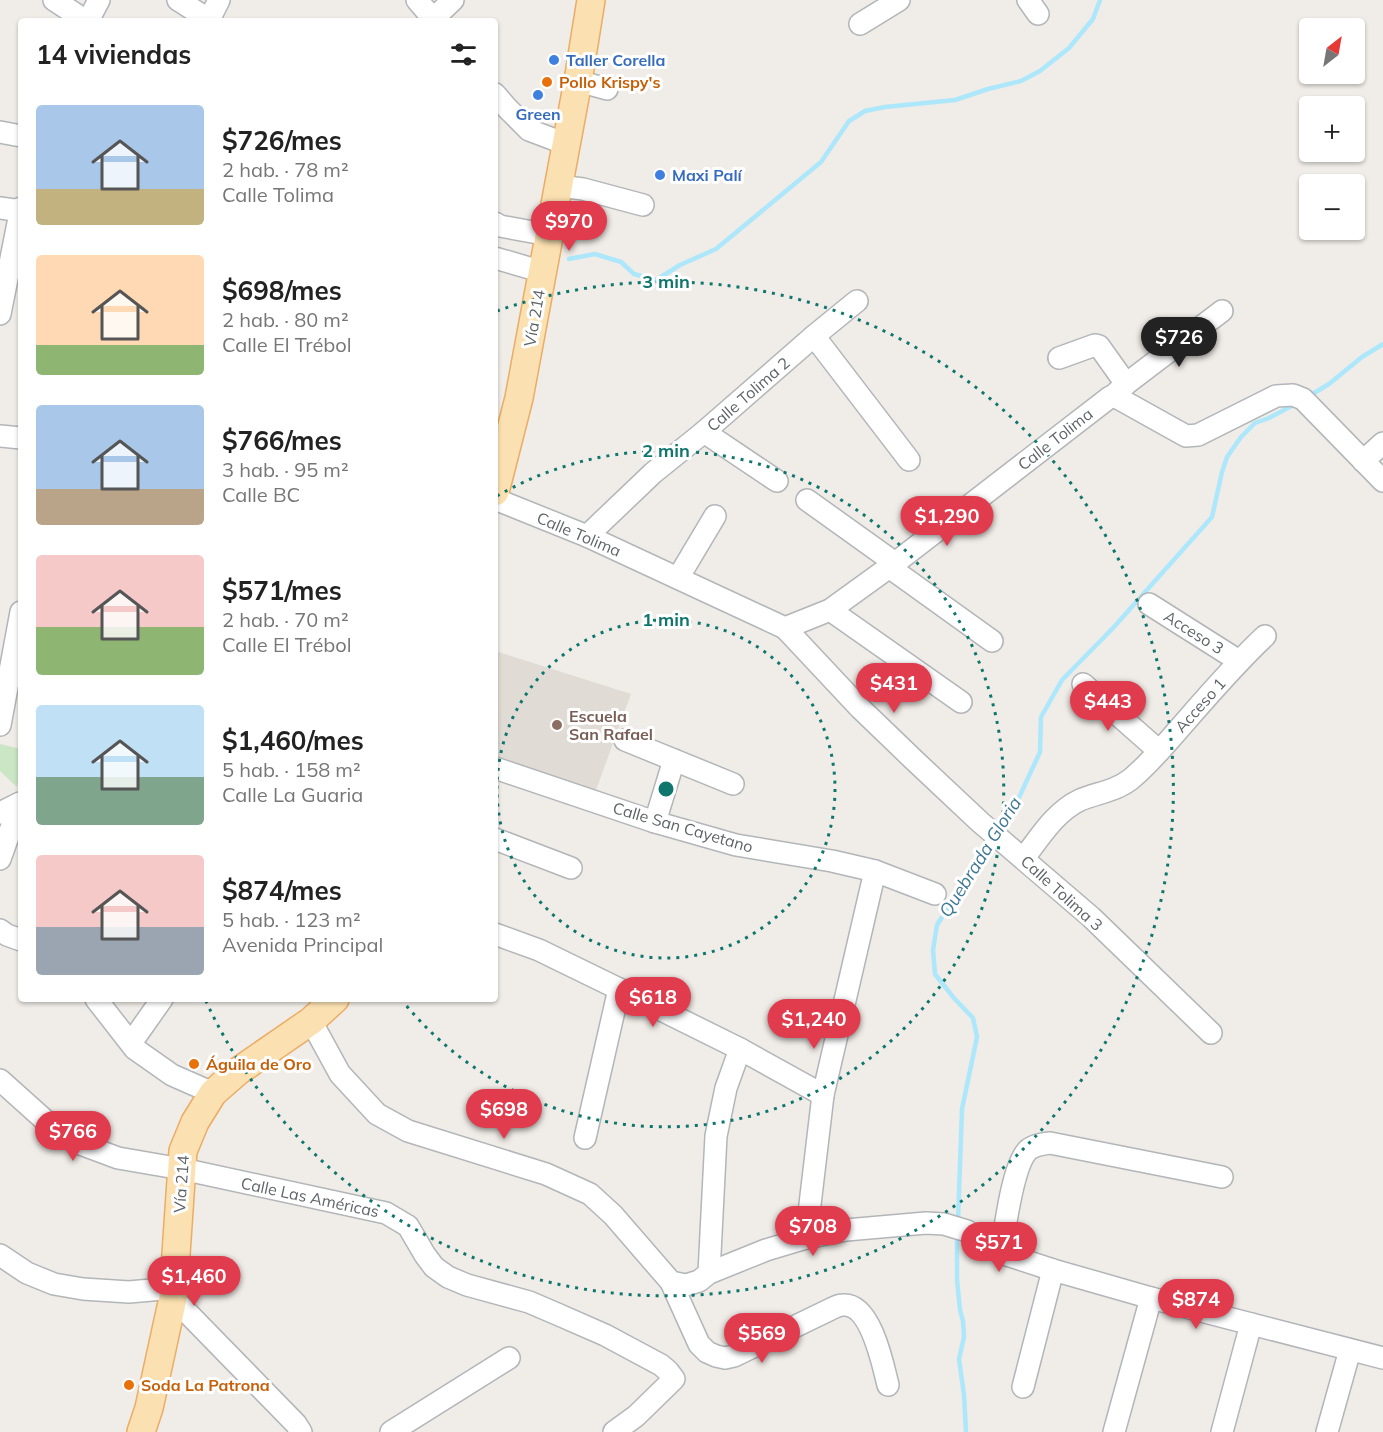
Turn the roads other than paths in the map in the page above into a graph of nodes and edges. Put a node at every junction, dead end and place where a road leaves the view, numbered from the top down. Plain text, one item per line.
1 (54, 0) edge
2 (99, 0) edge
3 (178, 0) edge
4 (219, 0) edge
5 (417, 0) edge
6 (453, 0) edge
7 (591, 0) edge
8 (899, 0) edge
9 (82, 18) edge
10 (89, 18) edge
11 (202, 18) edge
12 (432, 18) edge
13 (436, 18) edge
14 (860, 24) dead end
15 (578, 81) junction
16 (607, 89) dead end
17 (498, 97) edge
18 (0, 132) edge
19 (18, 135) edge
20 (566, 144) junction
21 (559, 186) junction
22 (643, 205) dead end
23 (0, 208) edge
24 (18, 210) edge
25 (18, 223) edge
26 (498, 225) edge
27 (549, 235) junction
28 (498, 259) edge
29 (543, 272) junction
30 (3, 286) edge
31 (857, 301) dead end
32 (1222, 311) dead end
33 (0, 314) edge
34 (814, 336) junction
35 (1059, 358) dead end
36 (1119, 390) junction
37 (705, 432) junction
38 (0, 436) edge
39 (18, 438) edge
40 (1383, 443) edge
41 (909, 460) dead end
42 (1363, 461) junction
43 (777, 481) dead end
44 (1383, 481) edge
45 (498, 482) edge
46 (498, 491) edge
47 (807, 500) dead end
48 (715, 516) dead end
49 (587, 536) junction
50 (892, 565) junction
51 (678, 578) junction
52 (1149, 604) dead end
53 (830, 610) junction
54 (18, 628) edge
55 (784, 628) junction
56 (1265, 636) dead end
57 (992, 641) dead end
58 (1239, 661) junction
59 (1083, 684) dead end
60 (961, 702) dead end
61 (0, 725) edge
62 (625, 740) dead end
63 (1158, 751) junction
64 (674, 760) junction
65 (498, 769) edge
66 (733, 784) dead end
67 (12, 816) edge
68 (655, 822) junction
69 (498, 840) edge
70 (1016, 852) junction
71 (0, 859) edge
72 (571, 868) dead end
73 (875, 871) junction
74 (935, 894) dead end
75 (0, 930) edge
76 (498, 935) edge
77 (18, 939) edge
78 (619, 989) junction
79 (98, 1002) edge
80 (160, 1002) edge
81 (331, 1002) edge
82 (311, 1021) junction
83 (1211, 1033) dead end
84 (131, 1043) junction
85 (740, 1049) junction
86 (0, 1080) edge
87 (213, 1093) junction
88 (823, 1095) junction
89 (585, 1138) dead end
90 (182, 1169) junction
91 (1222, 1177) dead end
92 (806, 1238) junction
93 (1001, 1253) junction
94 (0, 1255) edge
95 (1053, 1270) junction
96 (709, 1273) junction
97 (671, 1282) junction
98 (174, 1293) junction
99 (1151, 1298) junction
100 (1251, 1324) junction
101 (1350, 1350) junction
102 (509, 1358) dead end
103 (1383, 1358) edge
104 (888, 1385) dead end
105 (1023, 1388) dead end
106 (147, 1429) edge
107 (301, 1432) edge
108 (391, 1432) edge
109 (614, 1432) edge
110 (1114, 1432) edge
111 (1221, 1432) edge
112 (1327, 1432) edge

1 - 9 street
2 - 10 street
3 - 11 street
4 - 11 street
5 - 12 street
6 - 13 street
7 - 15 main road, Vía 214
8 - 14 street
15 - 16 street
15 - 20 main road, Vía 214
17 - 20 street
18 - 19 street
20 - 21 main road, Vía 214
21 - 22 street
21 - 27 main road, Vía 214
23 - 24 street
25 - 30 street
26 - 27 street
27 - 29 main road, Vía 214
28 - 29 street
29 - 45 main road, Vía 214
30 - 33 street
31 - 34 street, Calle Tolima 2
32 - 36 street, Calle Tolima
34 - 37 street, Calle Tolima 2
34 - 41 street
35 - 36 street
36 - 42 street
36 - 50 street, Calle Tolima
37 - 43 street
37 - 49 street, Calle Tolima 2
38 - 39 street
40 - 42 street
42 - 44 street
46 - 49 street, Calle Tolima
47 - 50 street
48 - 51 street
49 - 51 street, Calle Tolima
50 - 53 street, Calle Tolima
50 - 57 street
51 - 55 street, Calle Tolima
52 - 58 street, Acceso 3
53 - 55 street, Calle Tolima
53 - 60 street
54 - 61 street
55 - 70 street, Calle Tolima 3
56 - 58 street, Acceso 1
58 - 63 street, Acceso 1
59 - 63 street
62 - 64 street
63 - 70 street, Acceso 1
64 - 66 street
64 - 68 street
65 - 68 street, Calle San Cayetano
67 - 71 street
68 - 73 street, Calle San Cayetano
69 - 72 street
70 - 83 street, Calle Tolima 3
73 - 74 street, Calle San Cayetano
73 - 88 street
75 - 77 street
76 - 78 street
78 - 85 street
78 - 89 street
79 - 84 street
80 - 84 street
81 - 82 main road, Vía 214
82 - 87 main road, Vía 214
82 - 97 street
84 - 87 street
85 - 88 street
85 - 96 street
86 - 90 street, Calle Las Américas
87 - 90 main road, Vía 214
88 - 92 street
90 - 98 main road, Vía 214
90 - 109 street, Calle Las Américas
91 - 93 street
92 - 93 street
92 - 96 street
93 - 95 street
94 - 98 street
95 - 99 street
95 - 105 street
96 - 97 street
97 - 104 street
98 - 106 main road, Vía 214
98 - 107 street
99 - 100 street
99 - 110 street
100 - 101 street
100 - 111 street
101 - 103 street
101 - 112 street
102 - 108 street

